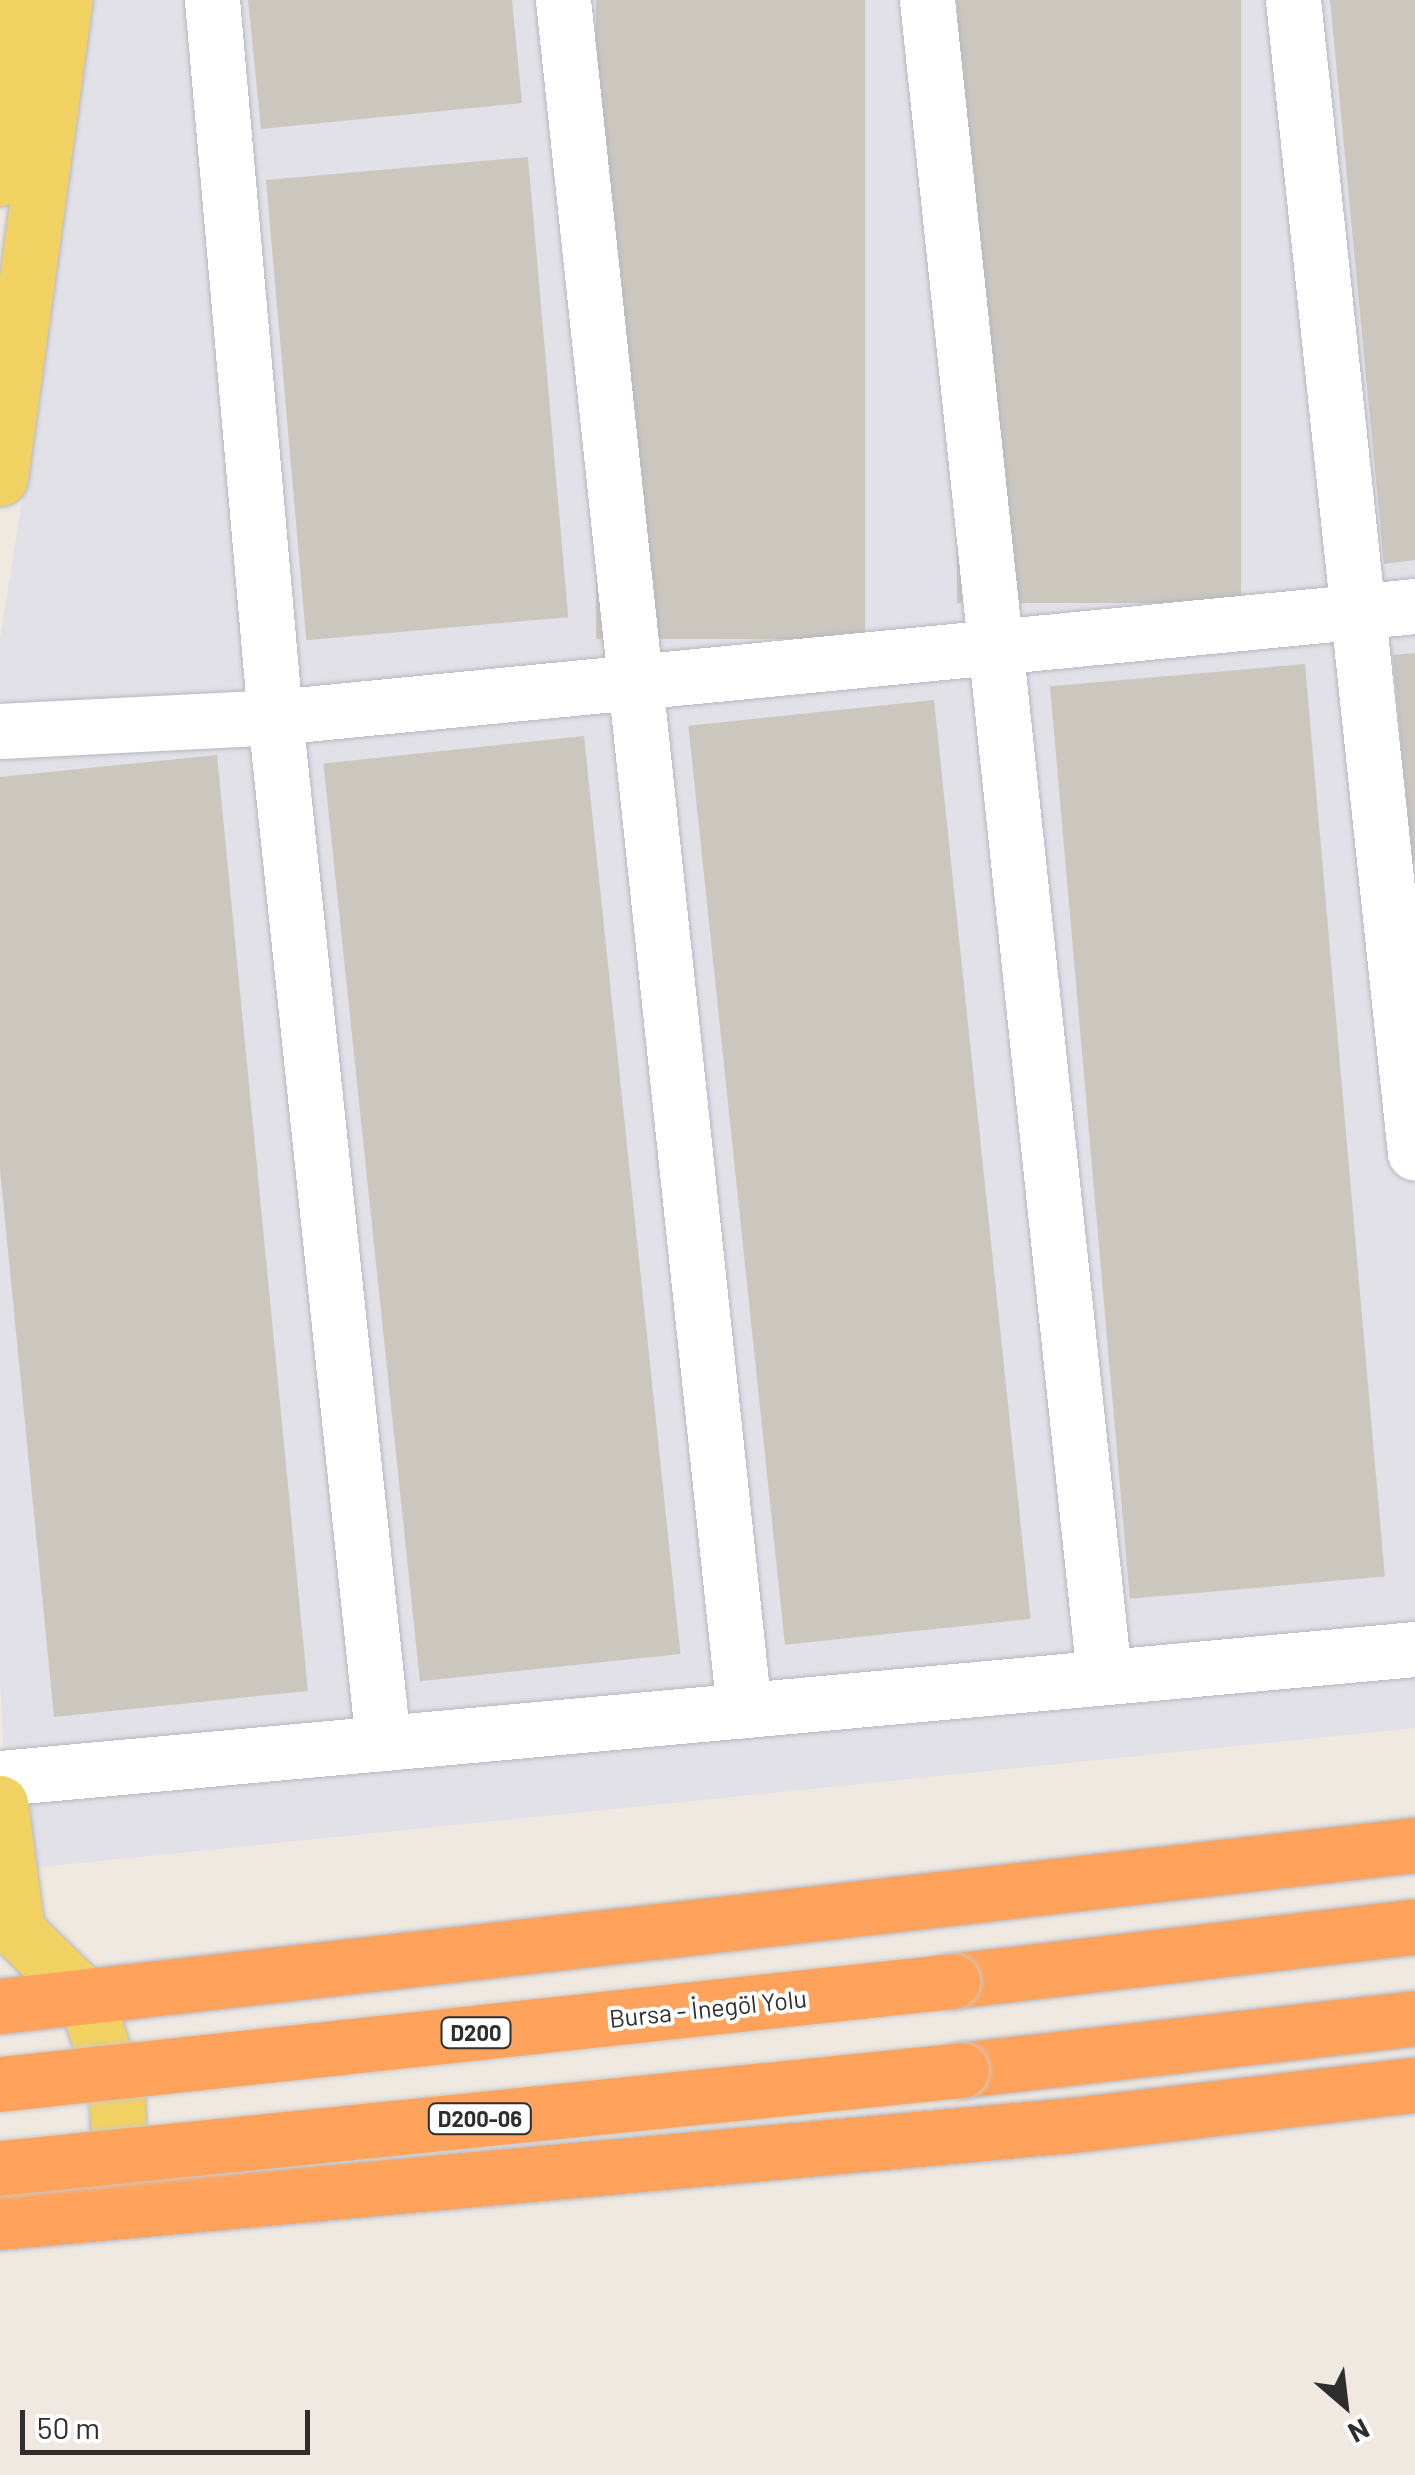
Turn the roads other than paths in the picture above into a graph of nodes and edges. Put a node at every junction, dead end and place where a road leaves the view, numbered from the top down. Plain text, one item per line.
1 (23, 0) edge
2 (65, 0) edge
3 (212, 0) edge
4 (563, 0) edge
5 (926, 0) edge
6 (1293, 0) edge
7 (0, 178) edge
8 (0, 478) edge
9 (1415, 606) edge
10 (1358, 612) junction
11 (995, 647) junction
12 (635, 682) junction
13 (275, 717) junction
14 (0, 731) edge
15 (1415, 1153) edge
16 (1415, 1649) edge
17 (1104, 1677) junction
18 (744, 1710) junction
19 (383, 1743) junction
20 (0, 1778) edge
21 (0, 1803) edge
22 (1415, 1845) edge
23 (1415, 1927) edge
24 (86, 1998) junction
25 (0, 2006) edge
26 (1415, 2018) edge
27 (0, 2084) edge
28 (1415, 2085) edge
29 (0, 2168) edge
30 (120, 2208) junction
31 (0, 2222) edge

1 - 7 main road
2 - 8 main road
3 - 13 street
4 - 12 street
5 - 11 street
6 - 10 street
9 - 10 street
10 - 11 street
10 - 15 street
11 - 12 street
11 - 17 street
12 - 13 street
12 - 18 street
13 - 14 street
13 - 19 street
16 - 17 street
17 - 18 street
18 - 19 street
19 - 20 street
21 - 24 main road
22 - 24 highway
23 - 27 highway, Bursa - İnegöl Yolu / D200, bridge
24 - 25 highway
24 - 30 main road
26 - 29 highway, D200-06, bridge
28 - 30 highway
30 - 31 highway

